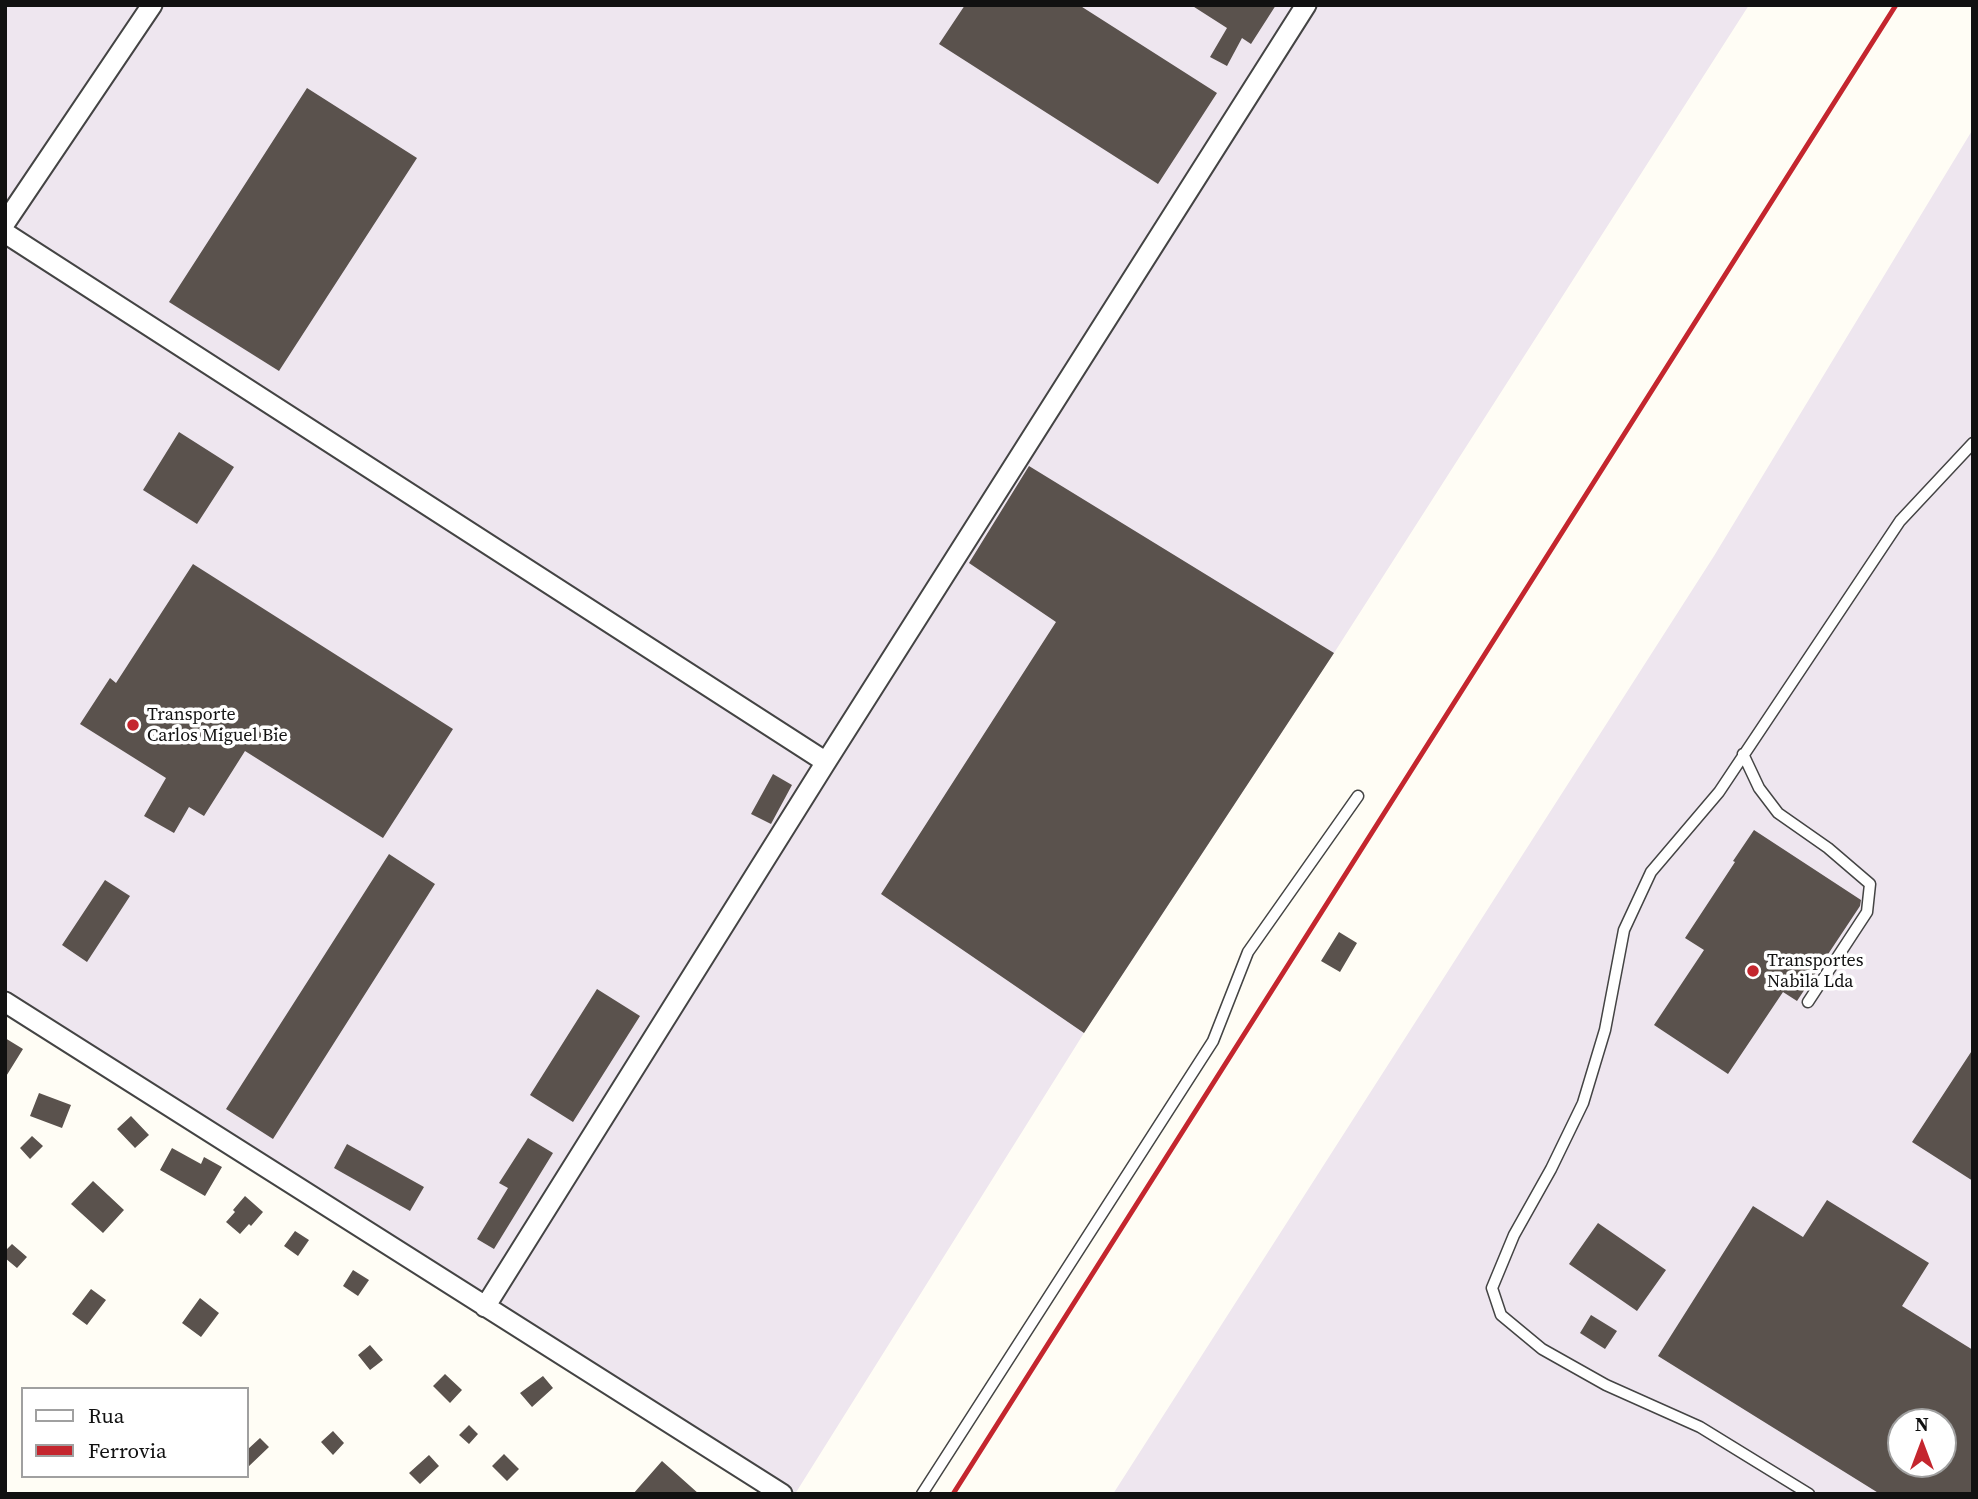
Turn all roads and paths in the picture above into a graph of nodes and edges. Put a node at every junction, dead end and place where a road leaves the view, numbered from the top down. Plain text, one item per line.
1 (152, 5) edge
2 (1306, 5) edge
3 (5, 223) edge
4 (5, 233) edge
5 (1973, 443) edge
6 (1743, 754) junction
7 (826, 762) junction
8 (1358, 796) dead end
9 (5, 1002) edge
10 (1808, 1002) dead end
11 (485, 1307) junction
12 (782, 1494) edge
13 (922, 1494) edge
14 (1809, 1494) edge

1 - 3 street
2 - 7 street
4 - 7 street
5 - 6 lane
6 - 10 lane
6 - 14 lane
7 - 11 street
8 - 13 lane
9 - 11 street
11 - 12 street

